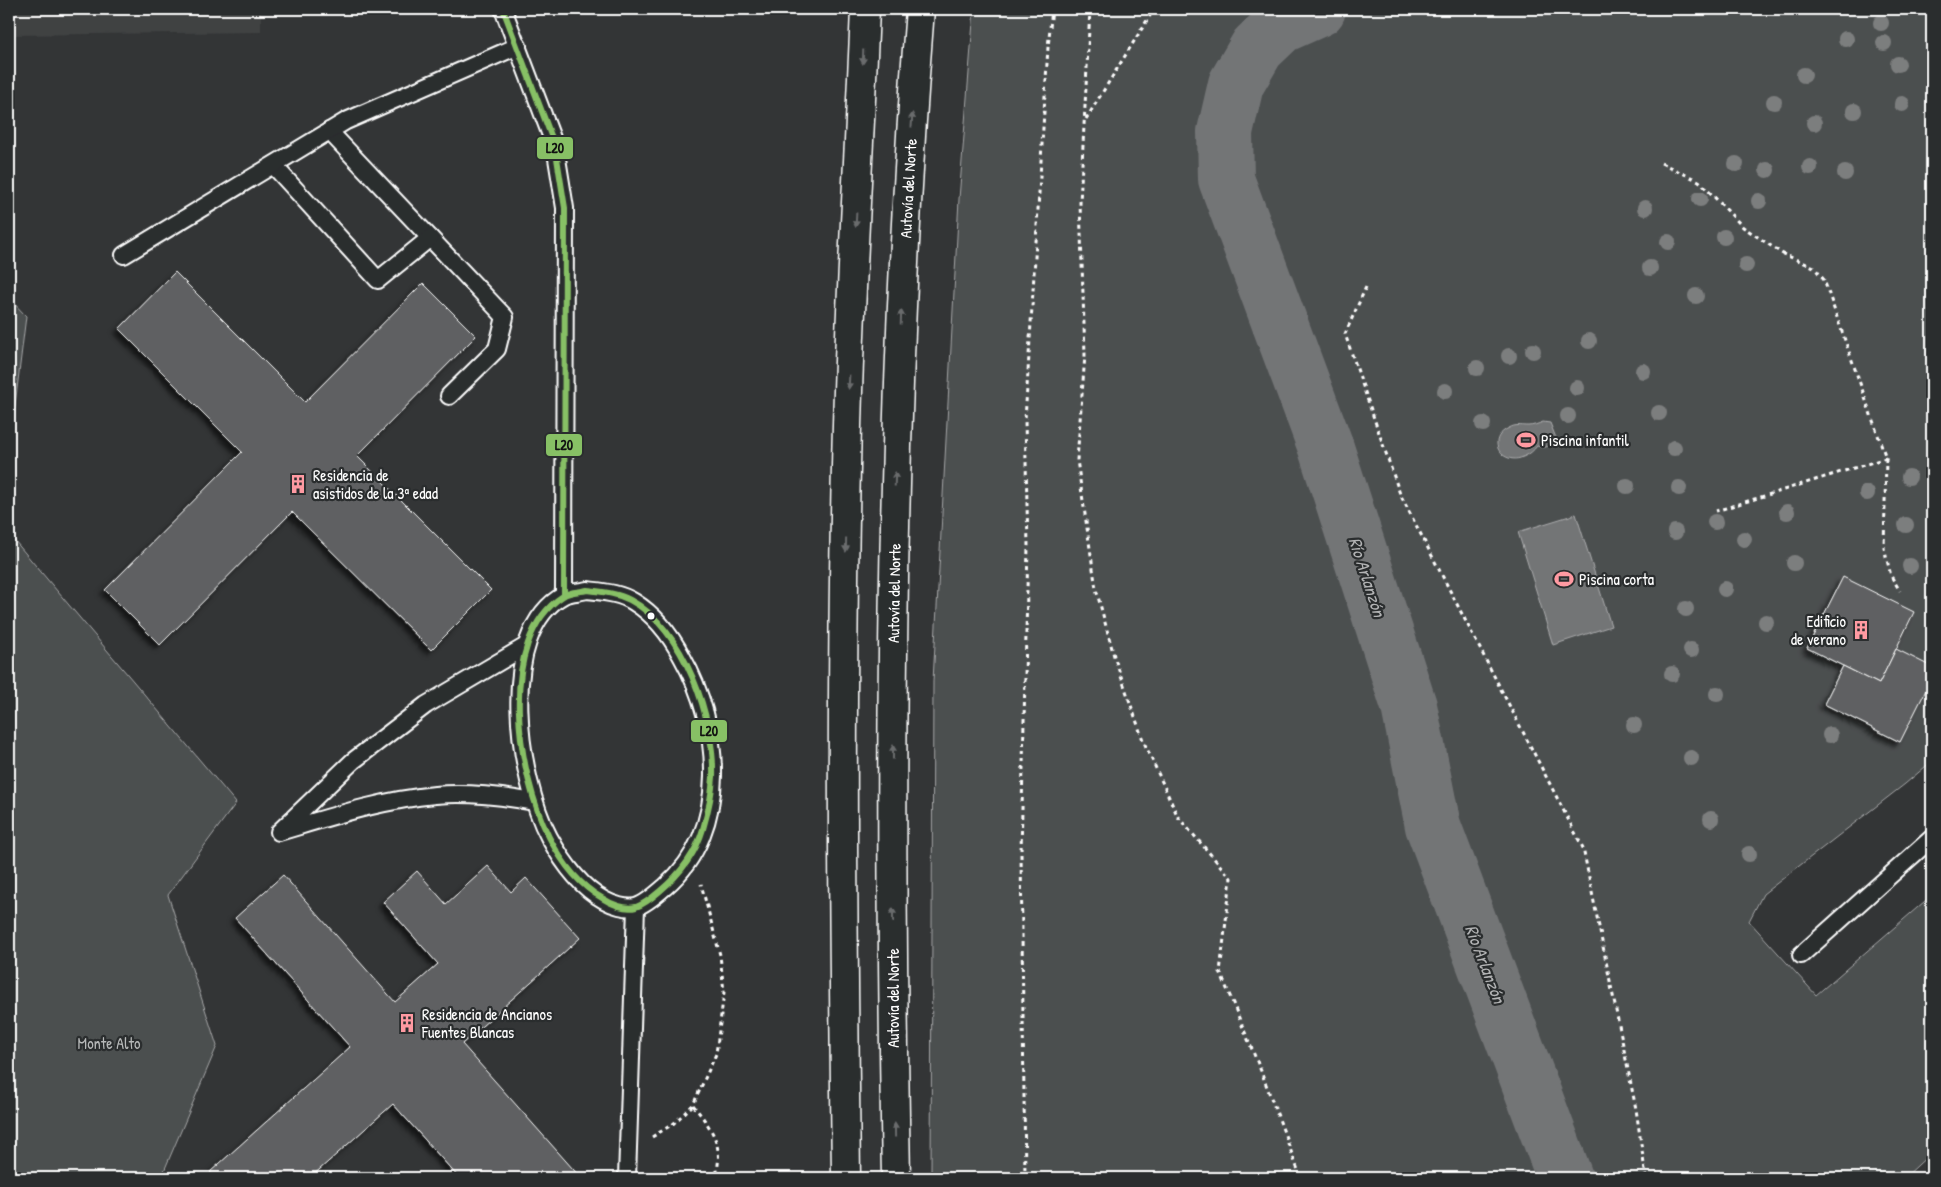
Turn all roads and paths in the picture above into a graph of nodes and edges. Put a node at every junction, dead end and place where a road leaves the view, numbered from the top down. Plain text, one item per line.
1 (503, 9) edge
2 (865, 9) edge
3 (920, 9) edge
4 (1052, 9) edge
5 (1090, 9) edge
6 (1154, 9) edge
7 (518, 46) junction
8 (1085, 120) junction
9 (329, 131) junction
10 (1660, 163) dead end
11 (274, 166) junction
12 (430, 238) junction
13 (124, 256) dead end
14 (1366, 286) dead end
15 (449, 396) dead end
16 (1886, 458) junction
17 (1716, 511) dead end
18 (1900, 591) dead end
19 (564, 594) junction
20 (526, 646) junction
21 (534, 802) junction
22 (1932, 838) edge
23 (692, 855) junction
24 (636, 907) junction
25 (1801, 955) dead end
26 (693, 1104) junction
27 (628, 1151) junction
28 (626, 1178) edge
29 (716, 1178) edge
30 (846, 1178) edge
31 (896, 1178) edge
32 (1025, 1178) edge
33 (1301, 1178) edge
34 (1646, 1178) edge

1 - 7 lane
2 -> 30 highway
31 -> 3 highway, Autovía del Norte
4 - 32 path
5 - 8 path
6 - 8 path
7 - 9 lane
7 - 19 lane
8 - 33 path
9 - 11 lane
9 - 12 lane
10 - 16 path
11 - 12 lane
11 - 13 lane
12 - 15 lane
14 - 34 path
16 - 17 path
16 - 18 path
19 - 20 lane
19 - 23 lane
20 - 21 lane
20 - 21 lane
21 - 24 lane
22 - 25 lane
23 - 24 lane
23 - 26 path
24 - 27 lane
26 - 27 path
26 - 29 path
27 - 28 lane

